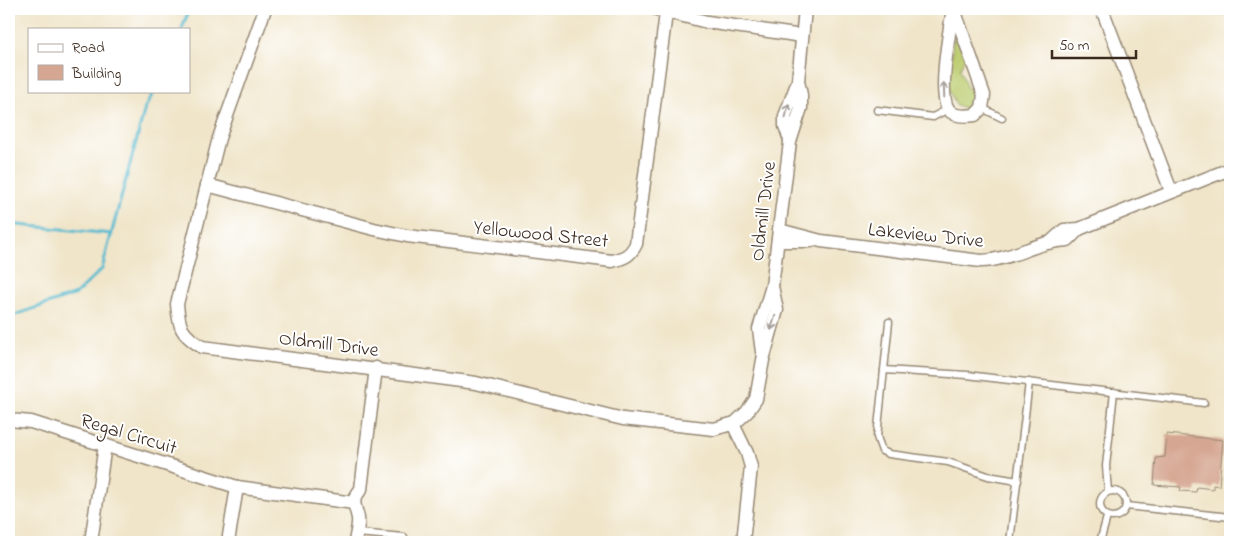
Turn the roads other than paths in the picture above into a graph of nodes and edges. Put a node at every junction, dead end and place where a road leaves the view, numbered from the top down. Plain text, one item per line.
1 (265, 9) edge
2 (806, 9) edge
3 (953, 9) edge
4 (1102, 9) edge
5 (661, 11) edge
6 (802, 33) junction
7 (982, 108) junction
8 (948, 109) junction
9 (877, 110) dead end
10 (1002, 118) dead end
11 (1230, 169) edge
12 (207, 185) junction
13 (1171, 191) junction
14 (779, 236) junction
15 (889, 322) dead end
16 (376, 368) junction
17 (884, 370) junction
18 (1029, 382) junction
19 (1114, 392) junction
20 (1204, 403) dead end
21 (9, 420) edge
22 (733, 424) junction
23 (106, 444) junction
24 (1018, 481) junction
25 (237, 487) junction
26 (1108, 491) junction
27 (354, 503) junction
28 (1126, 506) junction
29 (1108, 517) junction
30 (1230, 517) edge
31 (356, 537) edge
32 (404, 537) dead end
33 (91, 542) edge
34 (228, 542) edge
35 (743, 542) edge
36 (1010, 542) edge
37 (1100, 542) edge

1 - 12 street, Oldmill Drive
2 - 6 street, Oldmill Drive
3 - 7 street
8 -> 3 street
4 - 13 street
5 - 6 street
5 - 12 street, Yellowood Street
6 - 14 street, Oldmill Drive
7 - 8 street
7 - 10 lane
8 - 9 lane
11 - 13 street, Lakeview Drive
12 - 16 street, Oldmill Drive
13 - 14 street, Lakeview Drive
14 - 22 street, Oldmill Drive
15 - 17 lane
16 - 22 street, Oldmill Drive
16 - 27 street
17 - 18 lane
17 - 24 lane
18 - 19 lane
18 - 24 lane
19 - 20 lane
19 - 26 lane
21 - 23 street, Regal Circuit
22 - 35 street
23 - 25 street, Regal Circuit
23 - 33 street
24 - 36 lane
25 - 27 street, Regal Circuit
25 - 34 street
26 - 28 lane
26 - 29 lane
27 - 31 street
28 - 29 lane
28 - 30 lane
29 - 37 lane
31 - 32 lane

